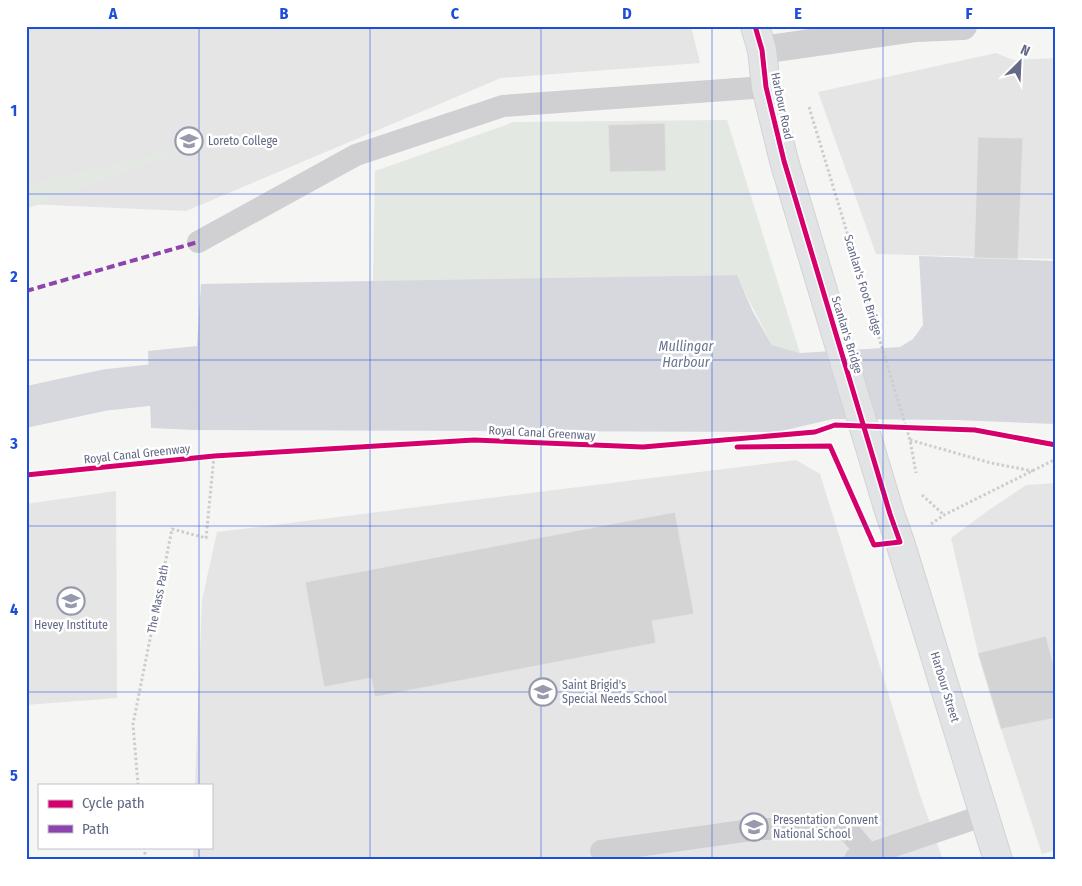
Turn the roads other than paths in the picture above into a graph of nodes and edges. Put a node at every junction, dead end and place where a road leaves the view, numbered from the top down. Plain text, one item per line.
1 (963, 26) edge
2 (758, 38) edge
3 (766, 87) junction
4 (784, 161) joint
5 (198, 242) dead end
6 (890, 514) joint
7 (984, 815) junction
8 (601, 851) dead end
9 (861, 857) edge
10 (998, 860) edge

1 - 2 street
2 - 3 street, Harbour Road
3 - 4 street, Harbour Road
3 - 5 lane
4 - 6 street, Scanlan's Bridge
6 - 7 street, Harbour Street
7 - 9 lane
7 - 10 street, Harbour Street
8 - 9 lane

